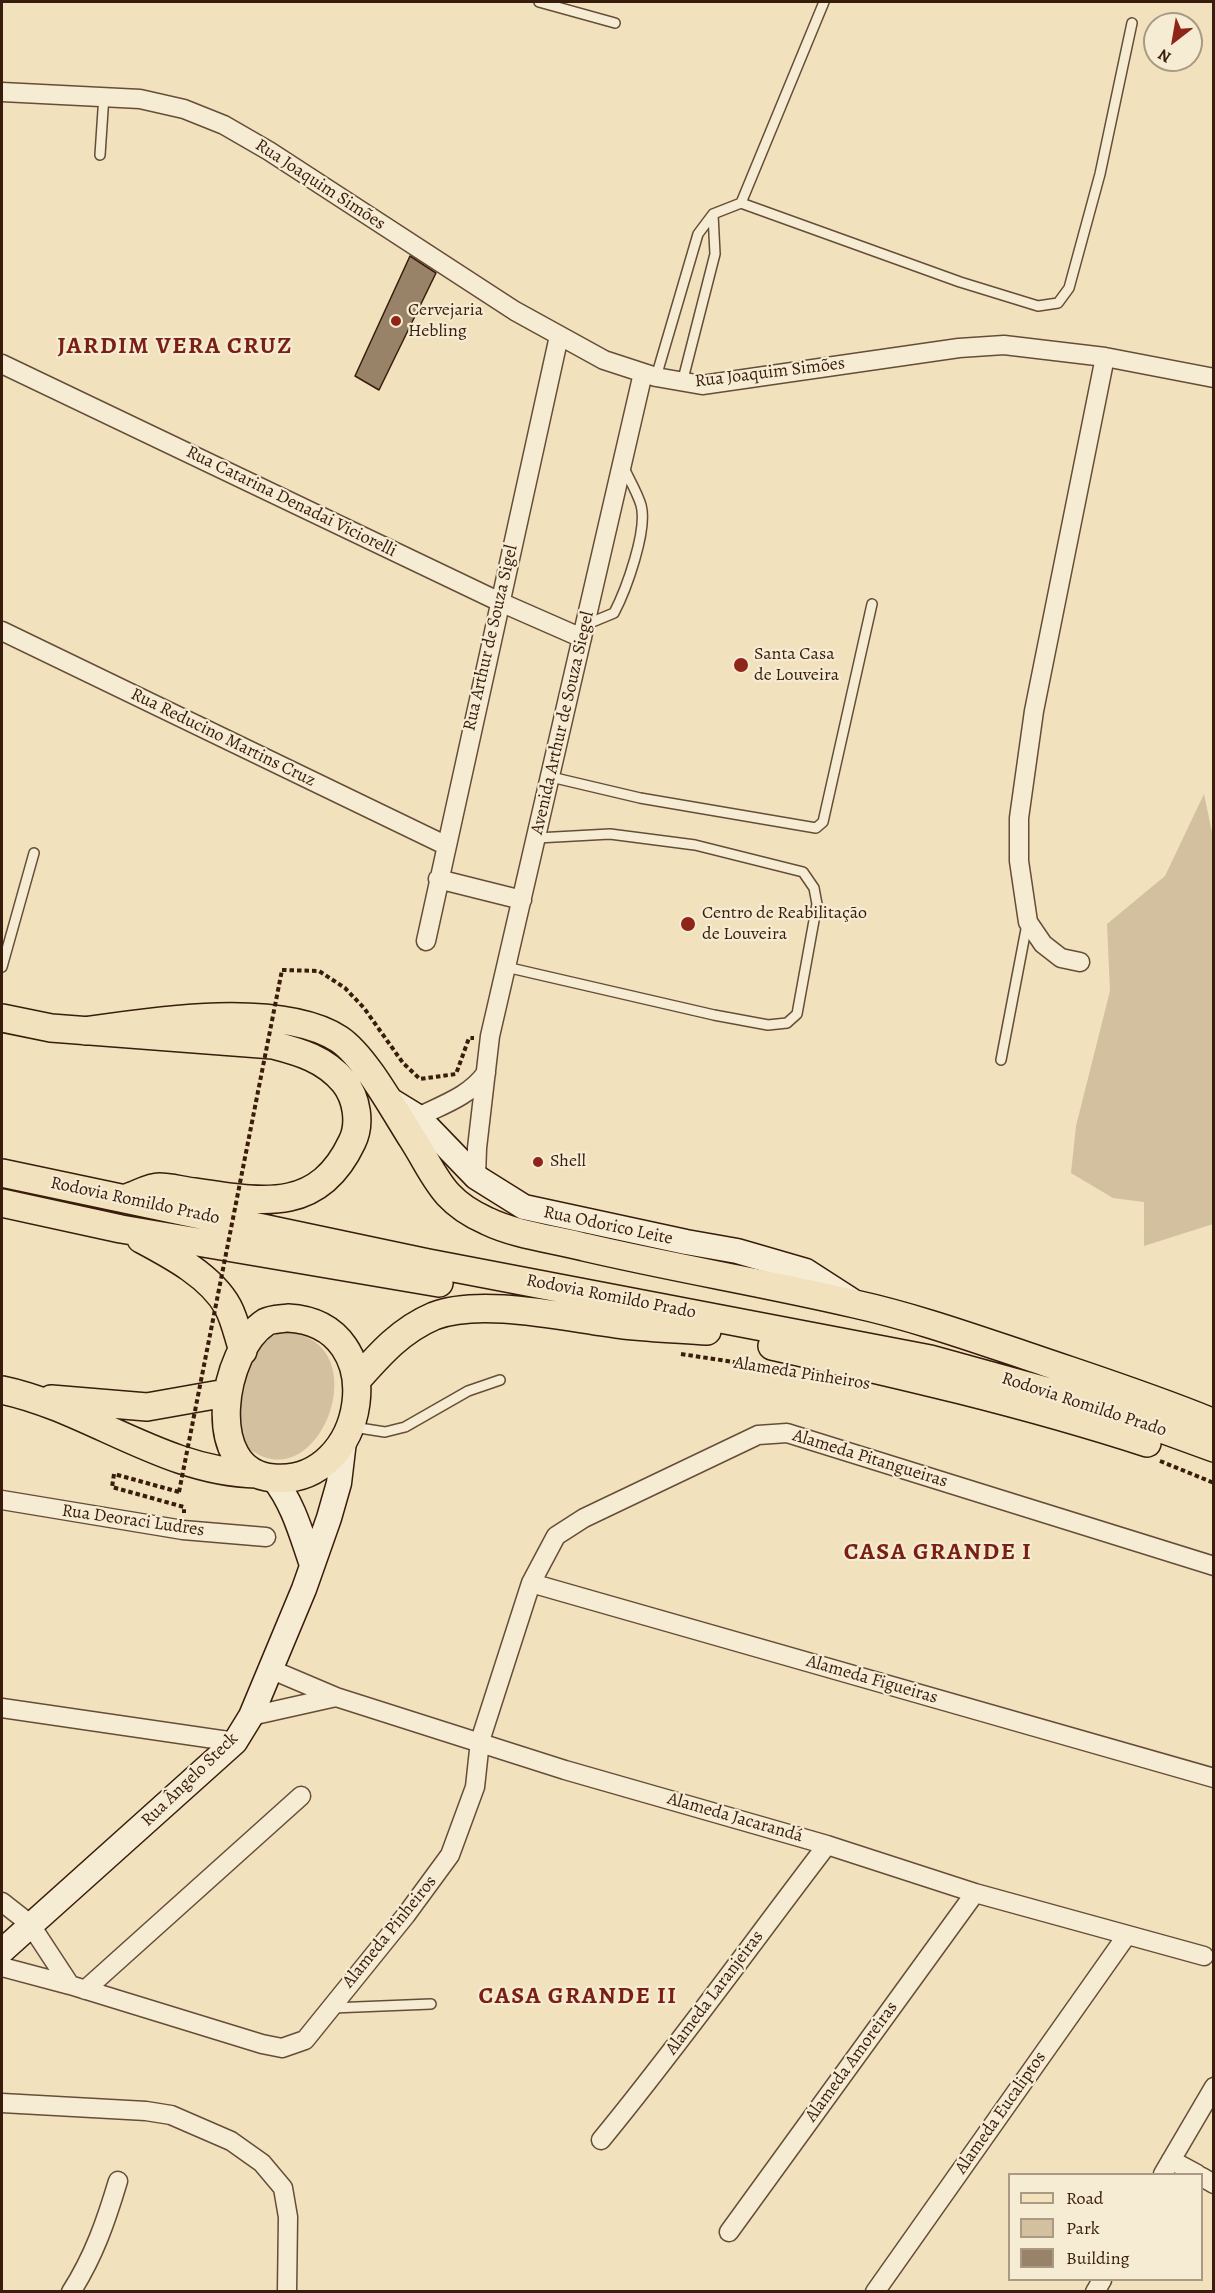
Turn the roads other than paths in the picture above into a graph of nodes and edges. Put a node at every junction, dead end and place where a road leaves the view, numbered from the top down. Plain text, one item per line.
1 (539, 2) edge
2 (824, 2) edge
3 (615, 23) dead end
4 (1132, 23) dead end
5 (2, 92) edge
6 (104, 95) junction
7 (100, 155) dead end
8 (741, 203) junction
9 (713, 214) junction
10 (558, 336) junction
11 (1105, 357) junction
12 (2, 364) edge
13 (649, 375) junction
14 (1214, 378) edge
15 (682, 383) junction
16 (622, 464) junction
17 (500, 602) junction
18 (872, 604) dead end
19 (2, 631) edge
20 (584, 631) junction
21 (551, 777) junction
22 (537, 838) junction
23 (445, 845) junction
24 (34, 853) dead end
25 (438, 879) junction
26 (522, 900) junction
27 (1028, 922) junction
28 (426, 941) dead end
29 (1080, 962) dead end
30 (2, 967) edge
31 (506, 967) junction
32 (2, 1018) edge
33 (85, 1030) junction
34 (1001, 1060) dead end
35 (486, 1073) junction
36 (384, 1096) junction
37 (418, 1117) junction
38 (2, 1173) edge
39 (476, 1177) junction
40 (125, 1199) junction
41 (2, 1203) edge
42 (121, 1229) junction
43 (859, 1305) junction
44 (707, 1331) junction
45 (243, 1351) junction
46 (357, 1380) junction
47 (500, 1380) dead end
48 (2, 1390) edge
49 (226, 1393) junction
50 (32, 1398) junction
51 (1214, 1423) edge
52 (347, 1434) junction
53 (1214, 1448) edge
54 (1214, 1464) edge
55 (265, 1476) junction
56 (2, 1500) edge
57 (266, 1537) dead end
58 (311, 1562) junction
59 (1214, 1566) edge
60 (531, 1583) junction
61 (270, 1669) junction
62 (336, 1697) junction
63 (2, 1708) edge
64 (250, 1716) junction
65 (480, 1741) junction
66 (235, 1742) junction
67 (1214, 1778) edge
68 (300, 1796) dead end
69 (827, 1845) junction
70 (975, 1893) junction
71 (2, 1902) edge
72 (30, 1924) junction
73 (1127, 1935) junction
74 (2, 1951) edge
75 (1204, 1956) dead end
76 (2, 1967) edge
77 (78, 1988) junction
78 (430, 2004) dead end
79 (329, 2008) junction
80 (1214, 2087) edge
81 (2, 2103) edge
82 (601, 2140) dead end
83 (1167, 2167) edge
84 (1190, 2173) edge
85 (118, 2181) dead end
86 (729, 2232) dead end
87 (71, 2292) edge
88 (287, 2292) edge
89 (875, 2292) edge

1 - 3 lane
2 - 8 lane
4 - 8 lane
5 - 6 street, Rua Joaquim Simões
6 - 7 lane
6 - 10 street, Rua Joaquim Simões
8 - 9 lane
9 - 13 lane
9 - 15 lane
10 - 13 street, Rua Joaquim Simões
10 - 17 street, Rua Arthur de Souza Sigel
11 - 14 street, Rua Joaquim Simões
11 - 15 street, Rua Joaquim Simões
11 - 27 street
12 - 17 street, Rua Catarina Denadai Viciorelli
13 - 15 street, Rua Joaquim Simões
13 - 16 street, Avenida Arthur de Souza Siegel
16 - 20 street, Avenida Arthur de Souza Siegel
16 - 20 lane
17 - 20 street, Rua Catarina Denadai Viciorelli
17 - 23 street, Rua Arthur de Souza Sigel
18 - 21 lane
19 - 23 street, Rua Reducino Martins Cruz
20 - 21 street, Avenida Arthur de Souza Siegel
21 - 22 street, Avenida Arthur de Souza Siegel
22 - 26 street, Avenida Arthur de Souza Siegel
22 - 31 lane
23 - 25 street, Rua Arthur de Souza Sigel
24 - 30 lane
25 - 26 street
25 - 28 street, Rua Arthur de Souza Sigel
26 - 31 street, Avenida Arthur de Souza Siegel
27 - 29 street
27 - 34 lane
31 - 35 street, Avenida Arthur de Souza Siegel
32 - 33 main road
33 - 36 main road
33 - 40 main road
35 - 37 street
35 - 39 street, Avenida Arthur de Souza Siegel
36 - 37 main road, Rua Odorico Leite
36 - 43 main road
37 - 39 main road, Rua Odorico Leite
38 - 40 main road, Rodovia Romildo Prado
39 - 43 main road, Rua Odorico Leite
40 - 53 main road, Rodovia Romildo Prado
41 - 42 main road, Rodovia Romildo Prado
42 - 44 main road, Rodovia Romildo Prado
42 - 45 main road
43 - 51 main road
44 - 46 main road
44 - 54 main road, Rodovia Romildo Prado
45 - 46 main road, Rua Ângelo Steck
45 - 49 main road, Rua Ângelo Steck
46 - 52 main road, Rua Ângelo Steck
47 - 52 lane
48 - 50 main road
49 - 50 main road
49 - 55 main road, Rua Ângelo Steck
50 - 55 main road
52 - 55 main road
52 - 58 main road, Rua Ângelo Steck
55 - 58 main road, Rua Ângelo Steck
56 - 57 street, Rua Deoraci Ludres
58 - 61 main road, Rua Ângelo Steck
59 - 60 street, Alameda Pitangueiras
60 - 65 street, Alameda Pinheiros
60 - 67 street, Alameda Figueiras
61 - 62 street, Alameda Jacarandá
61 - 64 main road, Rua Ângelo Steck
62 - 64 street
62 - 65 street, Alameda Jacarandá
63 - 66 street
64 - 66 main road, Rua Ângelo Steck
65 - 69 street, Alameda Jacarandá
65 - 79 street, Alameda Pinheiros
66 - 72 main road, Rua Ângelo Steck
68 - 77 street
69 - 70 street, Alameda Jacarandá
69 - 82 street, Alameda Laranjeiras
70 - 73 street, Alameda Jacarandá
70 - 86 street, Alameda Amoreiras
71 - 72 street
72 - 74 main road, Rua Ângelo Steck
72 - 77 street
73 - 75 street, Alameda Jacarandá
73 - 89 street, Alameda Eucaliptos
76 - 77 street, Alameda Pinheiros
77 - 79 street, Alameda Pinheiros
78 - 79 lane
80 - 83 street
81 - 88 street
83 - 84 street
85 - 87 street

